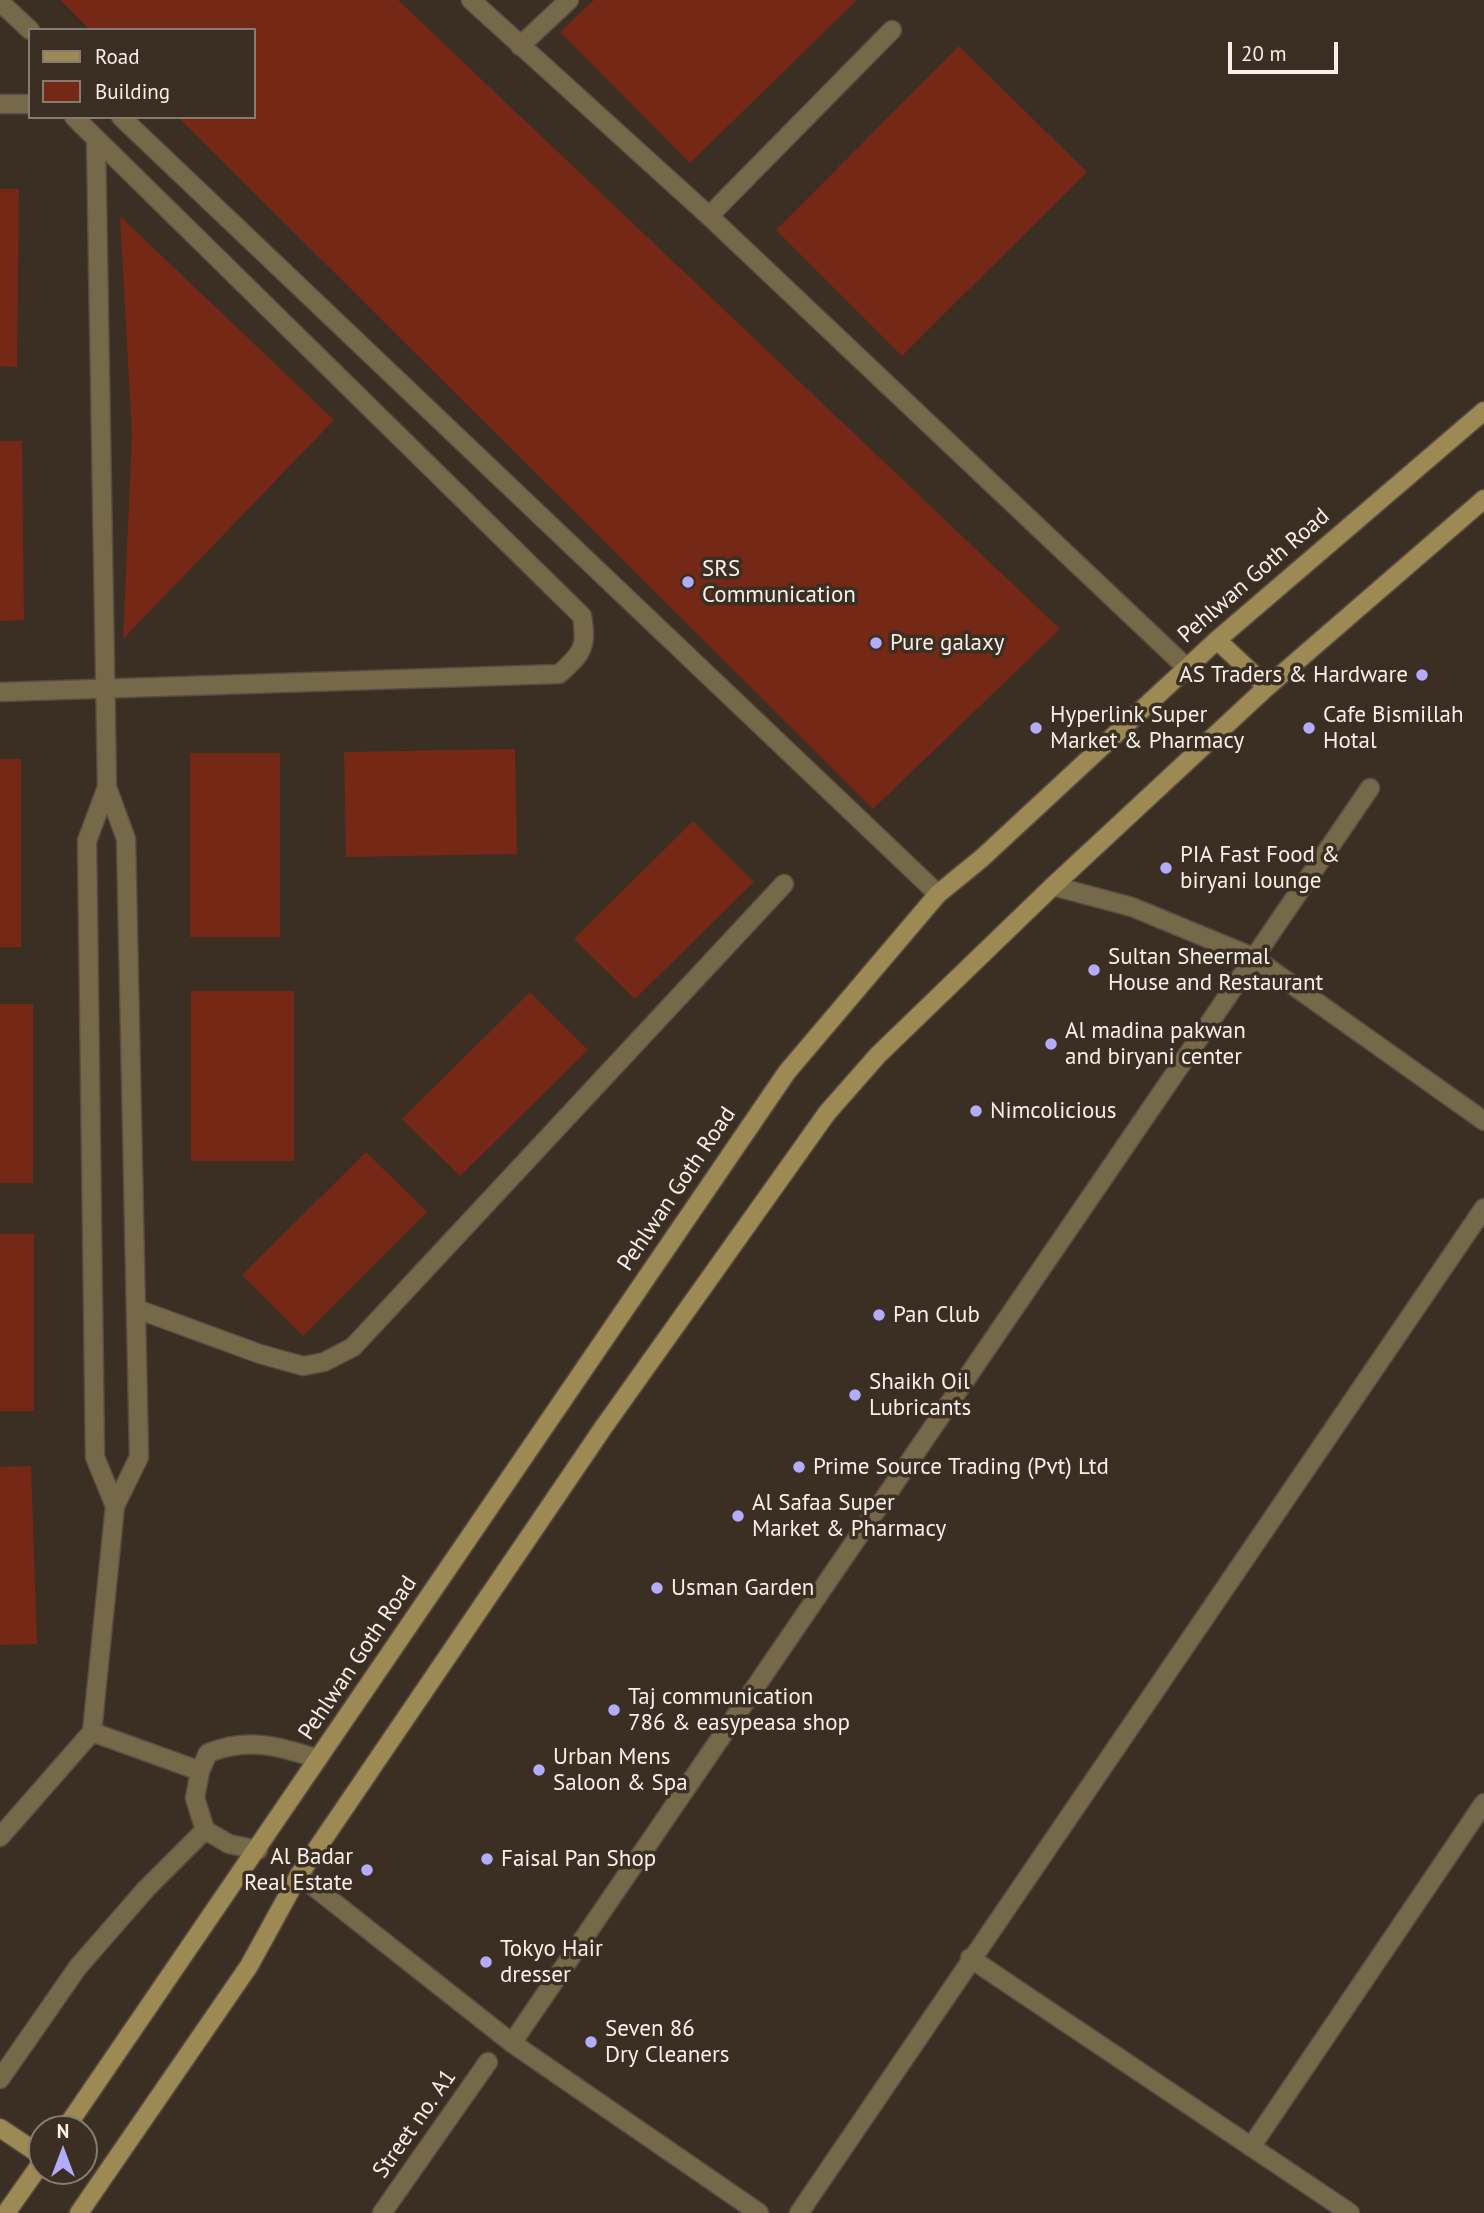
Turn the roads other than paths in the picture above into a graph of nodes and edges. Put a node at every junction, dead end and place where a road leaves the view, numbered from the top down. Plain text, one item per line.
1 (471, 0) edge
2 (569, 0) edge
3 (0, 2) edge
4 (28, 28) edge
5 (892, 30) dead end
6 (520, 46) junction
7 (0, 104) edge
8 (28, 104) edge
9 (76, 119) edge
10 (123, 119) edge
11 (96, 143) junction
12 (709, 216) junction
13 (1484, 411) edge
14 (1484, 499) edge
15 (1217, 640) junction
16 (1187, 668) junction
17 (1268, 687) junction
18 (104, 690) junction
19 (0, 692) edge
20 (107, 787) junction
21 (1370, 788) dead end
22 (784, 884) dead end
23 (1053, 886) junction
24 (938, 894) junction
25 (1252, 957) junction
26 (1484, 1121) edge
27 (1484, 1208) edge
28 (137, 1309) junction
29 (115, 1506) junction
30 (92, 1732) junction
31 (318, 1759) junction
32 (200, 1771) junction
33 (1484, 1803) edge
34 (205, 1830) junction
35 (0, 1837) edge
36 (258, 1850) junction
37 (299, 1875) junction
38 (970, 1958) junction
39 (512, 2043) junction
40 (488, 2062) dead end
41 (0, 2079) edge
42 (75, 2115) edge
43 (0, 2128) edge
44 (28, 2147) edge
45 (1251, 2147) junction
46 (28, 2178) edge
47 (6, 2204) edge
48 (79, 2213) edge
49 (382, 2213) edge
50 (759, 2213) edge
51 (799, 2213) edge
52 (1350, 2213) edge

1 - 6 street
2 - 6 street
3 - 4 street
5 - 12 street
6 - 12 street
7 - 8 street
9 - 11 street
10 - 24 street
11 - 18 street
11 - 18 street
12 - 16 street
13 - 15 main road, Pehlwan Goth Road
14 - 17 main road
15 - 16 main road, Pehlwan Goth Road
15 - 17 main road
16 - 24 main road, Pehlwan Goth Road
17 - 23 main road
18 - 19 street
18 - 20 street
20 - 28 street
20 - 29 street
21 - 25 street
22 - 28 street
23 - 25 street
23 - 37 main road
24 - 31 main road, Pehlwan Goth Road
25 - 26 street
25 - 39 street
27 - 38 street
28 - 29 street
29 - 30 street
30 - 32 street
30 - 35 street
31 - 32 street
31 - 36 main road, Pehlwan Goth Road
32 - 34 street
33 - 45 street
34 - 36 street
34 - 41 street
36 - 42 main road, Pehlwan Goth Road
37 - 39 street
37 - 48 main road
38 - 45 street
38 - 51 street
39 - 50 street
40 - 49 street, Street no. A1
43 - 44 main road
45 - 52 street
46 - 47 main road

